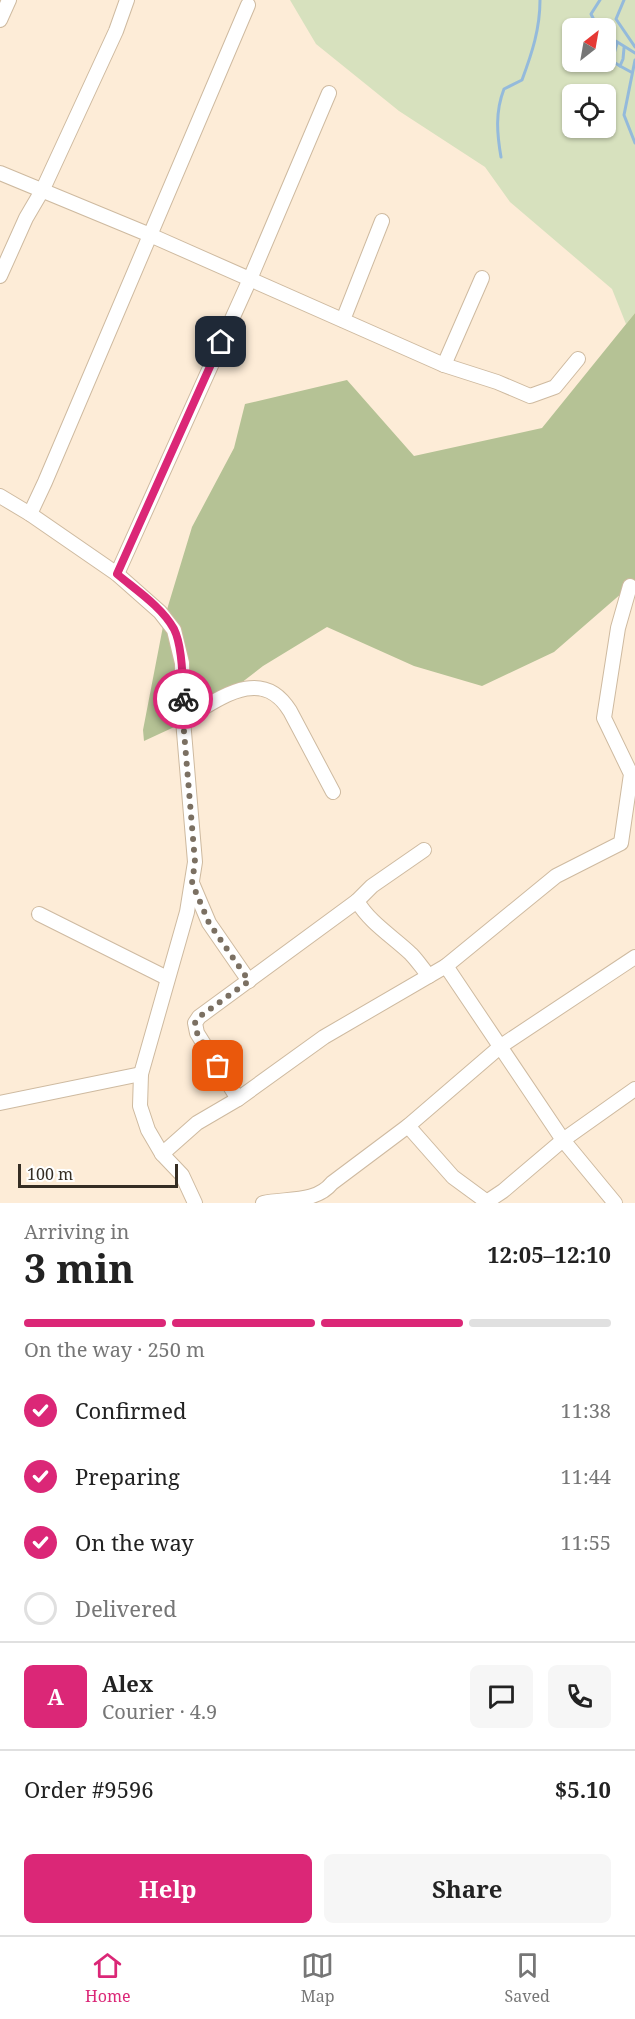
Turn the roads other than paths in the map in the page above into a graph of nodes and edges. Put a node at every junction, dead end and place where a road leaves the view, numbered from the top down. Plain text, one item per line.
1 (9, 0) edge
2 (128, 0) edge
3 (248, 5) dead end
4 (0, 20) edge
5 (329, 93) dead end
6 (0, 173) edge
7 (43, 189) junction
8 (382, 220) dead end
9 (150, 235) junction
10 (0, 276) edge
11 (482, 278) dead end
12 (250, 279) junction
13 (343, 320) junction
14 (578, 359) dead end
15 (444, 365) junction
16 (0, 496) edge
17 (30, 514) junction
18 (117, 574) junction
19 (630, 586) dead end
20 (183, 720) junction
21 (333, 792) dead end
22 (424, 850) dead end
23 (192, 883) junction
24 (357, 901) junction
25 (39, 914) dead end
26 (635, 957) edge
27 (446, 966) junction
28 (429, 976) junction
29 (167, 978) junction
30 (249, 981) junction
31 (501, 1046) junction
32 (141, 1074) junction
33 (635, 1089) edge
34 (238, 1100) junction
35 (0, 1103) edge
36 (408, 1126) junction
37 (563, 1140) junction
38 (162, 1154) junction
39 (195, 1203) edge
40 (262, 1203) edge
41 (486, 1203) edge
42 (615, 1203) edge

1 - 4 street
2 - 7 street
3 - 9 street
5 - 12 street
6 - 7 street
7 - 9 street
7 - 10 street
8 - 13 street
9 - 12 street
9 - 17 street
11 - 15 street
12 - 13 street
12 - 18 street
13 - 15 street
14 - 15 street
16 - 17 street
17 - 18 street
18 - 20 street
19 - 27 street
20 - 21 street
20 - 23 street
22 - 24 street
23 - 29 street
23 - 30 street
24 - 28 street
24 - 30 street
25 - 29 street
26 - 31 street
27 - 28 street
27 - 31 street
28 - 34 street
29 - 32 street
30 - 34 street
31 - 36 street
31 - 37 street
32 - 35 street
32 - 38 street
33 - 37 street
34 - 38 street
36 - 40 street
36 - 41 street
37 - 41 street
37 - 42 street
38 - 39 street

